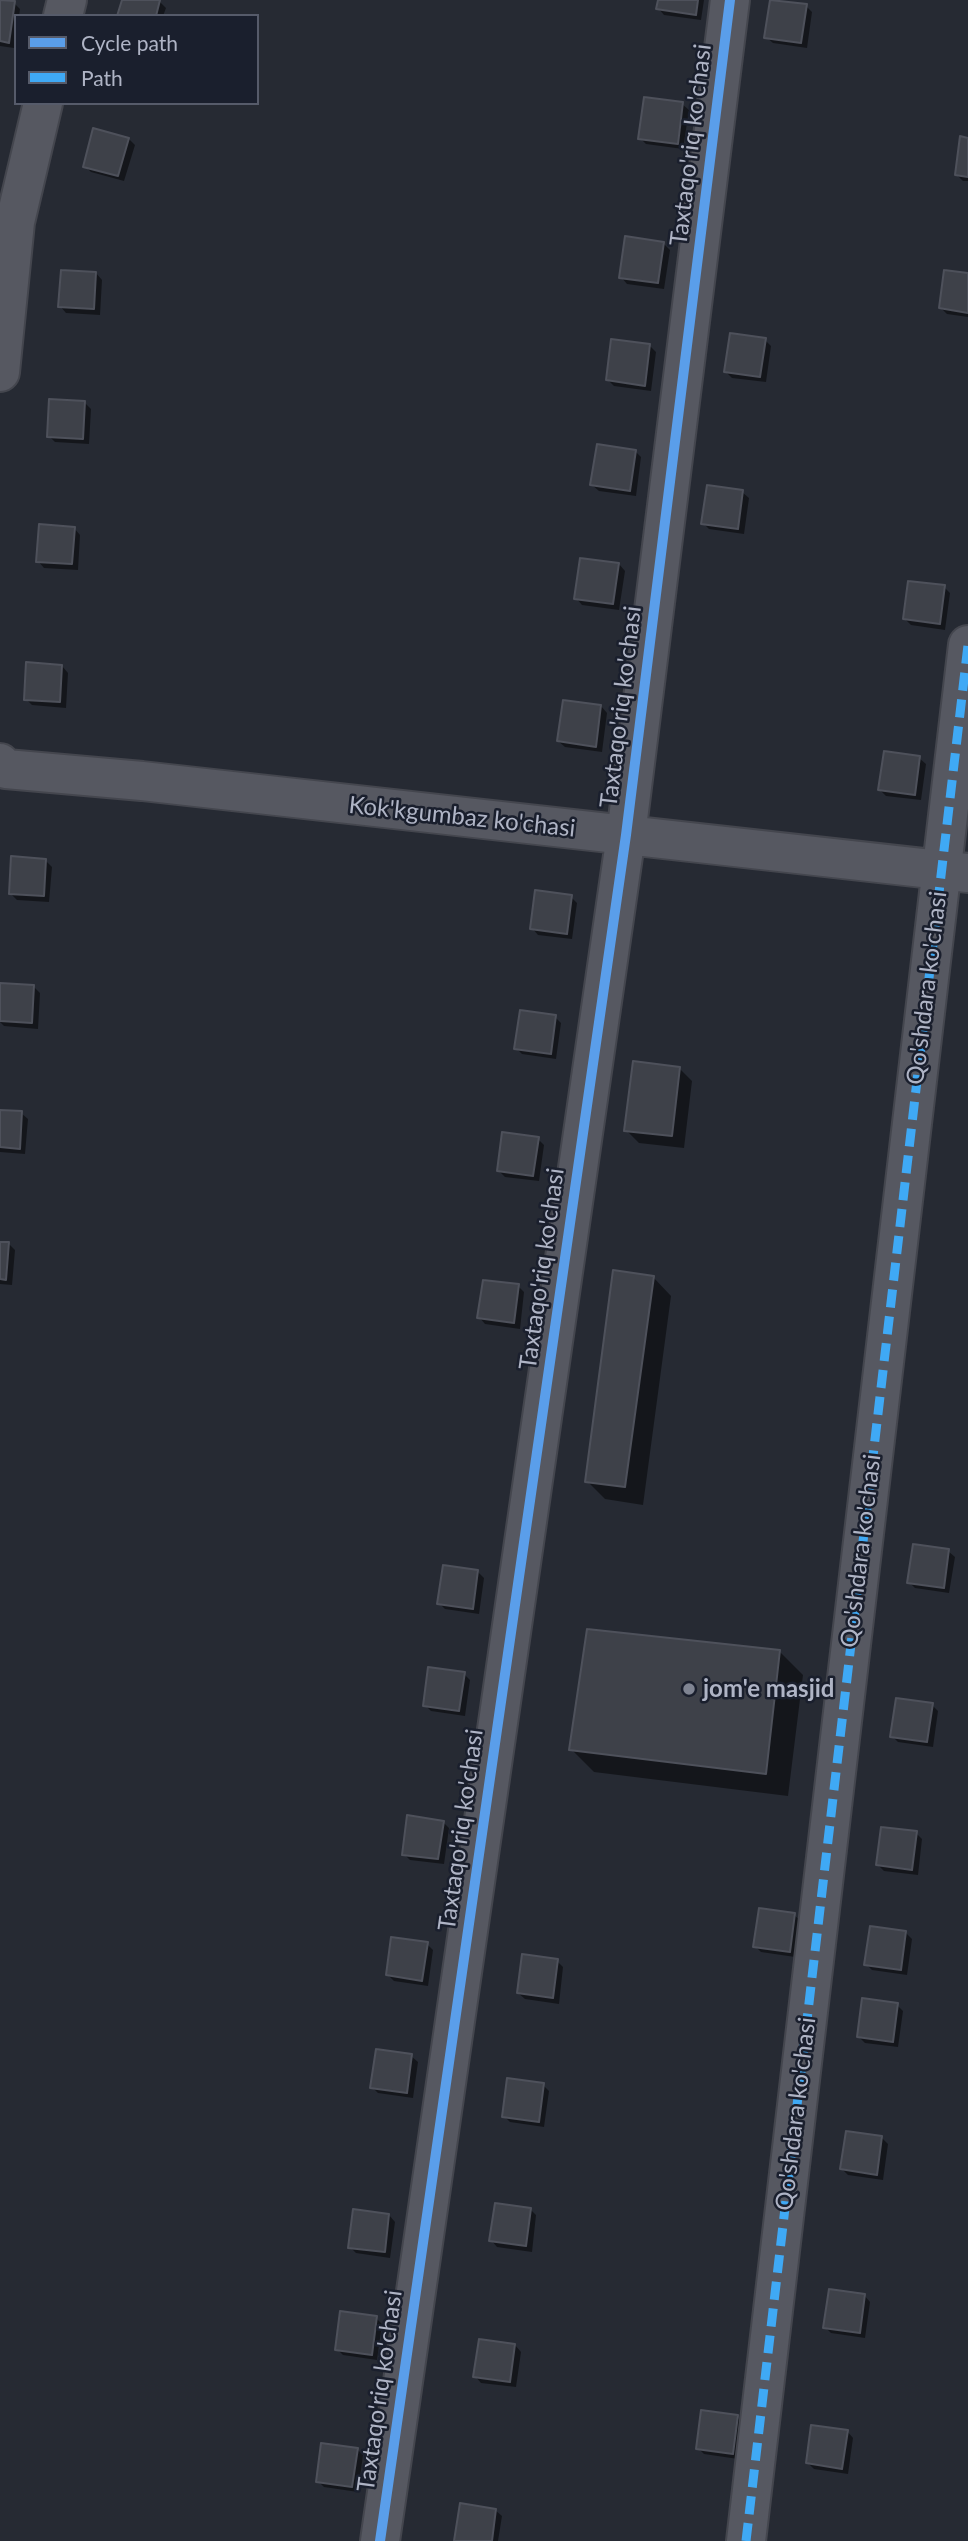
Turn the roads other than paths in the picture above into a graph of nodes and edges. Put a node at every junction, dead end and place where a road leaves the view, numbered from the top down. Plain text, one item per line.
1 (730, 0) edge
2 (43, 105) edge
3 (0, 372) edge
4 (968, 645) edge
5 (0, 763) edge
6 (626, 835) junction
7 (954, 872) edge
8 (380, 2541) edge
9 (746, 2541) edge

1 - 6 street, Taxtaqo'riq ko'chasi
2 - 3 street
4 - 7 street, Qo'shdara ko'chasi
5 - 6 street, Kok'kgumbaz ko'chasi
6 - 7 street, Kok'kgumbaz ko'chasi
6 - 8 street, Taxtaqo'riq ko'chasi
7 - 9 street, Qo'shdara ko'chasi

